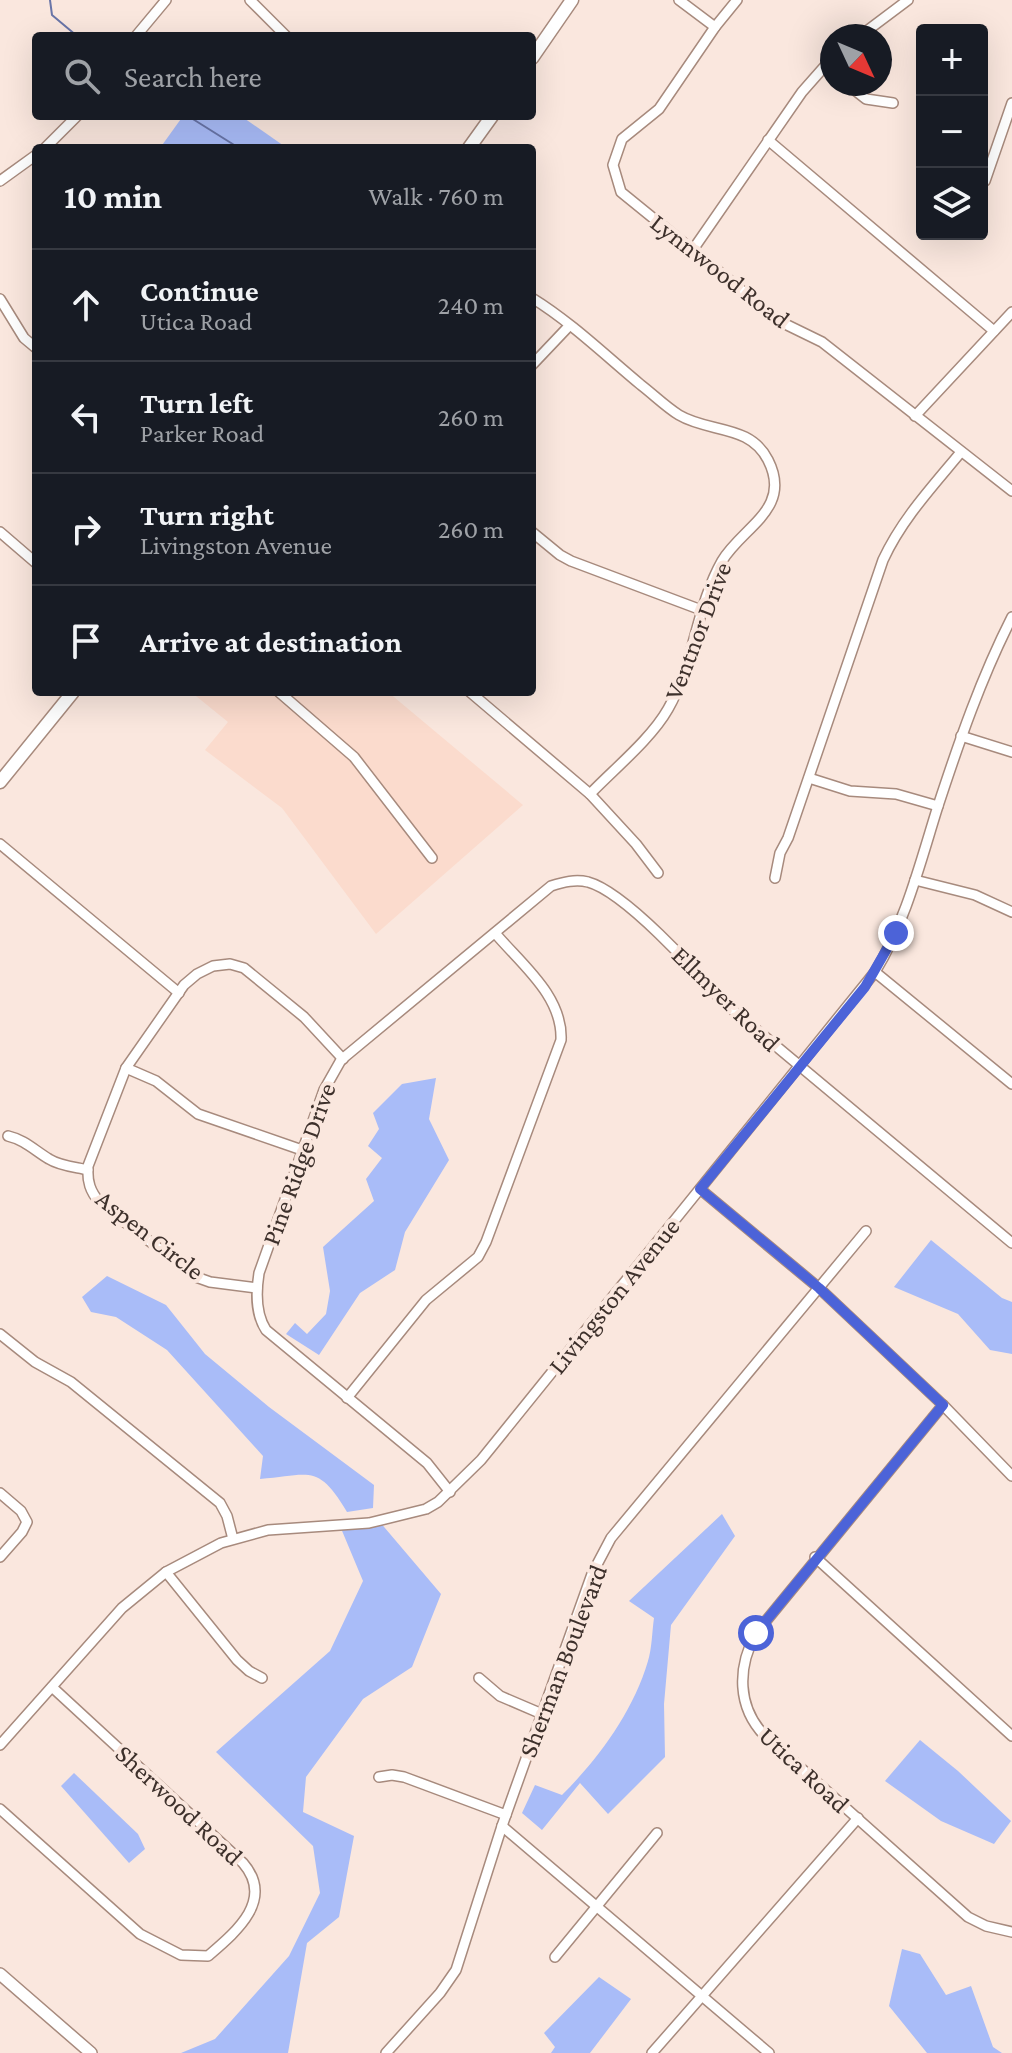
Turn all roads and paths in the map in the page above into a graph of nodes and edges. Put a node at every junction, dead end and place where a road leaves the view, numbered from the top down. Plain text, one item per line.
1 (166, 0) edge
2 (250, 0) edge
3 (572, 0) edge
4 (679, 0) edge
5 (737, 0) edge
6 (908, 0) edge
7 (876, 24) edge
8 (715, 27) junction
9 (139, 32) edge
10 (282, 32) edge
11 (536, 52) edge
12 (820, 70) edge
13 (862, 96) edge
14 (893, 103) dead end
15 (1012, 103) edge
16 (73, 120) edge
17 (489, 120) edge
18 (768, 140) junction
19 (49, 144) edge
20 (472, 144) edge
21 (32, 158) edge
22 (988, 172) edge
23 (0, 181) edge
24 (692, 251) junction
25 (0, 299) edge
26 (536, 301) edge
27 (1012, 312) edge
28 (569, 326) junction
29 (994, 331) junction
30 (32, 345) edge
31 (536, 361) edge
32 (915, 416) junction
33 (961, 452) junction
34 (1012, 491) edge
35 (0, 532) edge
36 (536, 535) edge
37 (32, 560) edge
38 (704, 611) junction
39 (1012, 617) edge
40 (70, 696) edge
41 (284, 696) edge
42 (475, 696) edge
43 (961, 736) junction
44 (1012, 752) edge
45 (809, 778) junction
46 (0, 782) edge
47 (590, 794) junction
48 (938, 806) junction
49 (0, 844) edge
50 (432, 858) dead end
51 (658, 873) dead end
52 (775, 878) dead end
53 (915, 880) junction
54 (585, 881) joint
55 (1012, 912) edge
56 (495, 933) junction
57 (875, 972) junction
58 (179, 993) junction
59 (343, 1059) junction
60 (799, 1067) junction
61 (126, 1068) junction
62 (1012, 1084) edge
63 (8, 1136) dead end
64 (302, 1150) junction
65 (88, 1170) junction
66 (700, 1189) junction
67 (866, 1231) dead end
68 (1012, 1243) edge
69 (257, 1288) junction
70 (819, 1288) junction
71 (0, 1334) edge
72 (347, 1398) junction
73 (943, 1405) junction
74 (1012, 1476) edge
75 (450, 1492) junction
76 (0, 1493) edge
77 (233, 1539) junction
78 (0, 1557) edge
79 (815, 1557) junction
80 (166, 1572) junction
81 (262, 1678) dead end
82 (479, 1678) dead end
83 (52, 1687) junction
84 (542, 1714) junction
85 (1012, 1736) edge
86 (0, 1745) edge
87 (379, 1777) dead end
88 (0, 1809) edge
89 (506, 1815) junction
90 (858, 1818) junction
91 (502, 1826) junction
92 (657, 1833) dead end
93 (596, 1906) junction
94 (1012, 1932) edge
95 (555, 1957) dead end
96 (0, 1974) edge
97 (701, 1995) junction
98 (89, 2052) edge
99 (386, 2053) edge
100 (652, 2053) edge
101 (769, 2053) edge

1 - 9 street
2 - 10 street
3 - 11 main road
4 - 8 street
5 - 8 street, Lynnwood Road
6 - 7 street
8 - 24 street, Lynnwood Road
12 - 18 street
13 - 14 street
15 - 22 street
16 - 19 street
17 - 20 main road
18 - 24 street
18 - 29 street
21 - 23 street
24 - 32 street, Lynnwood Road
25 - 30 street
26 - 28 street, Ventnor Drive
27 - 29 street
28 - 31 street
28 - 38 street, Ventnor Drive
29 - 32 street
32 - 33 street, Lynnwood Road
33 - 34 street, Lynnwood Road
33 - 45 street
35 - 37 street
36 - 38 street
38 - 47 street, Ventnor Drive
39 - 43 street, Livingston Avenue
40 - 46 main road
41 - 50 street
42 - 47 street
43 - 44 street
43 - 48 street, Livingston Avenue
45 - 48 street
45 - 52 street
47 - 51 street
48 - 53 street, Livingston Avenue
49 - 58 street
53 - 55 street
53 - 57 street, Livingston Avenue
54 - 56 street, Pine Ridge Drive
54 - 60 street, Ellmyer Road
56 - 59 street, Pine Ridge Drive
56 - 72 street
57 - 60 street, Livingston Avenue
57 - 62 street
58 - 59 street, Aspen Circle
58 - 61 street, Aspen Circle
59 - 64 street, Pine Ridge Drive
60 - 66 street, Livingston Avenue
60 - 68 street, Ellmyer Road
61 - 64 street
61 - 65 street, Aspen Circle
63 - 65 street
64 - 69 street, Pine Ridge Drive
65 - 69 street, Aspen Circle
66 - 70 street
66 - 75 street, Livingston Avenue
67 - 70 street, Sherman Boulevard
69 - 72 street, Pine Ridge Drive
70 - 73 street
70 - 84 street, Sherman Boulevard
71 - 77 street
72 - 75 street, Pine Ridge Drive
73 - 74 street
73 - 79 street, Utica Road
75 - 77 street, Livingston Avenue
76 - 78 street
77 - 80 street, Livingston Avenue
79 - 85 street
79 - 90 street, Utica Road
80 - 81 street
80 - 83 street, Livingston Avenue
82 - 84 street
83 - 86 street, Livingston Avenue
83 - 88 street, Sherwood Road
84 - 89 street, Sherman Boulevard
87 - 89 street
89 - 91 street, Sherman Boulevard
90 - 94 street, Utica Road
90 - 97 street
91 - 93 street
91 - 99 street, Sherman Boulevard
92 - 93 street
93 - 95 street
93 - 97 street
96 - 98 street
97 - 100 street
97 - 101 street

